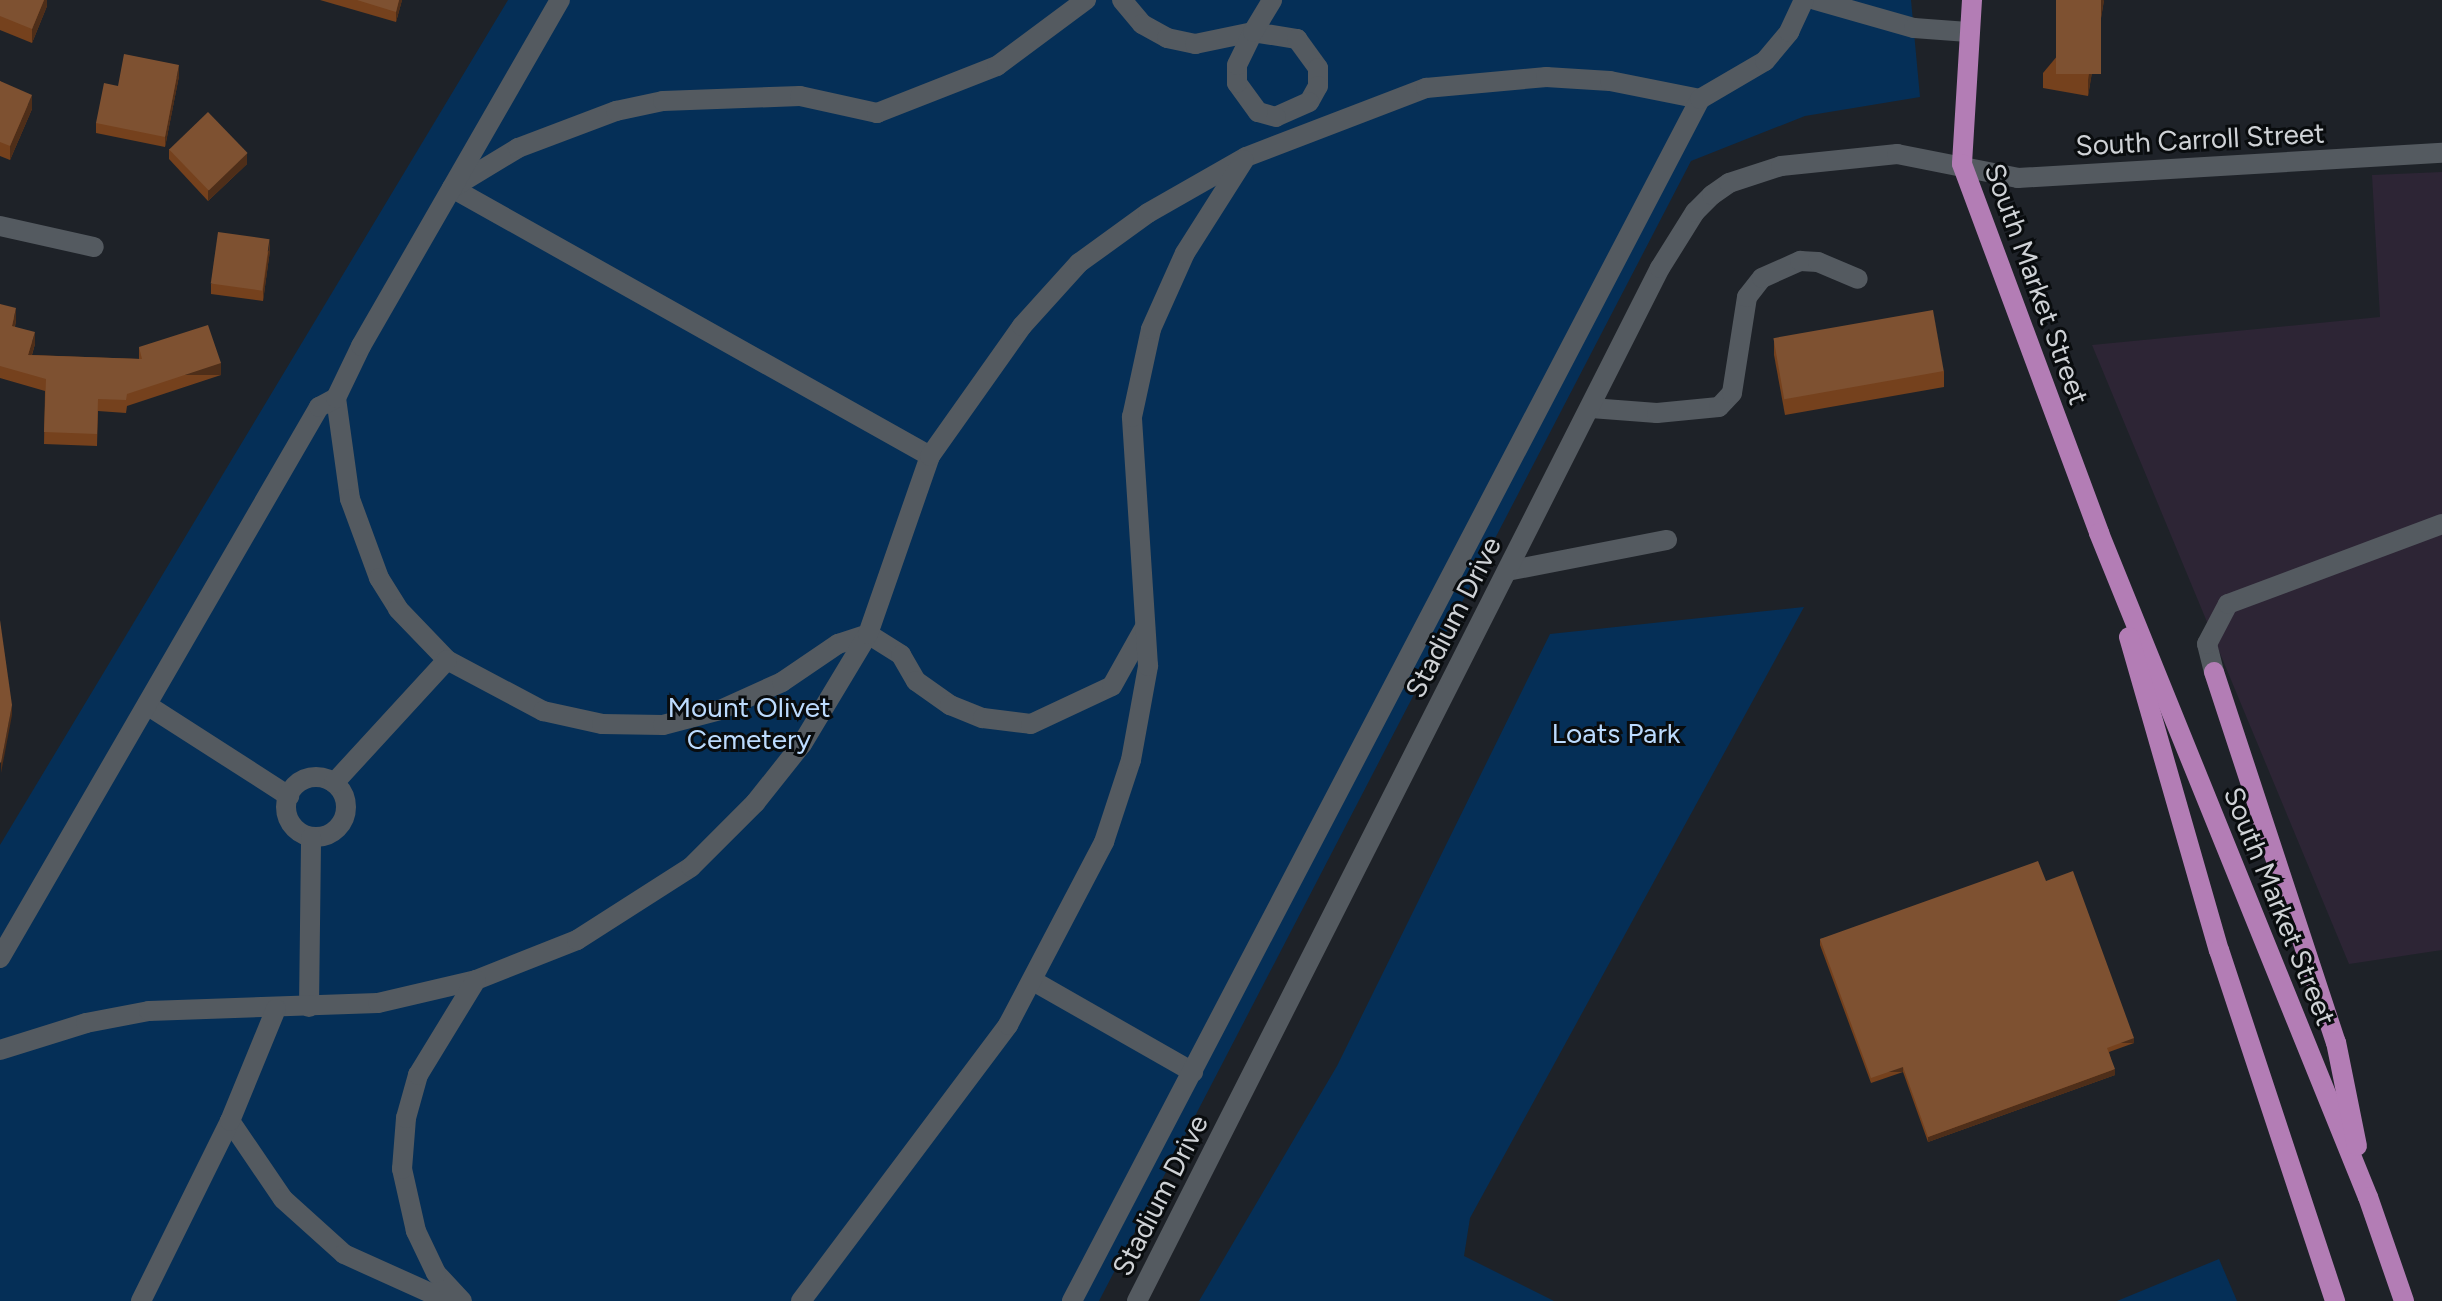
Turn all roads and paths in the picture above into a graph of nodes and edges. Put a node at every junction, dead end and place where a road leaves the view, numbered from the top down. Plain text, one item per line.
1 (560, 0) edge
2 (1086, 0) edge
3 (1122, 0) edge
4 (1272, 0) edge
5 (1804, 0) edge
6 (1815, 0) edge
7 (1972, 0) edge
8 (1253, 32) junction
9 (1968, 32) junction
10 (1700, 99) junction
11 (1295, 113) junction
12 (1295, 139) junction
13 (2442, 153) edge
14 (1246, 157) junction
15 (1962, 164) junction
16 (452, 188) junction
17 (0, 226) edge
18 (94, 247) dead end
19 (1858, 279) dead end
20 (336, 398) junction
21 (1591, 408) junction
22 (930, 456) junction
23 (2442, 524) edge
24 (2099, 533) junction
25 (1667, 540) dead end
26 (1507, 571) junction
27 (1147, 623) junction
28 (868, 634) junction
29 (447, 660) junction
30 (2214, 672) joint
31 (147, 705) junction
32 (334, 783) junction
33 (289, 796) junction
34 (311, 838) junction
35 (0, 958) edge
36 (476, 980) junction
37 (1035, 982) junction
38 (309, 1007) junction
39 (276, 1009) junction
40 (0, 1050) edge
41 (1193, 1072) junction
42 (230, 1121) junction
43 (2368, 1197) junction
44 (820, 1278) junction
45 (141, 1301) edge
46 (448, 1301) edge
47 (462, 1301) edge
48 (801, 1301) edge
49 (819, 1301) edge
50 (1072, 1301) edge
51 (1137, 1301) edge
52 (2335, 1301) edge
53 (2404, 1301) edge

1 - 16 street
2 - 16 street
3 - 8 street
4 - 8 street
5 - 10 street
6 - 9 street
7 - 9 main road, South Market Street
8 - 11 street
8 - 11 street
9 - 15 main road, South Market Street
10 - 12 street
10 - 41 street
11 - 12 street
12 - 14 street
13 - 15 street, South Carroll Street
14 - 22 street
14 - 27 street
15 - 21 street, Stadium Drive
15 - 24 main road, South Market Street
16 - 20 street
16 - 22 street
17 - 18 street
19 - 21 street
20 - 29 street
20 - 31 street
21 - 26 street, Stadium Drive
22 - 28 street
23 - 30 street
24 - 43 main road, South Market Street
24 - 52 main road, South Market Street
25 - 26 street
26 - 51 street, Stadium Drive
27 - 28 street
27 - 37 street
28 - 29 street
28 - 36 street
29 - 32 street
30 - 43 main road
31 - 33 street
31 - 35 street
32 - 33 street
32 - 34 street
33 - 34 street
34 - 38 street
36 - 38 street
36 - 47 street
37 - 41 street
37 - 44 street
38 - 39 street
39 - 40 street
39 - 42 street
41 - 50 street
42 - 45 street
42 - 46 street
43 - 53 main road, South Market Street
44 - 48 street
44 - 49 street

